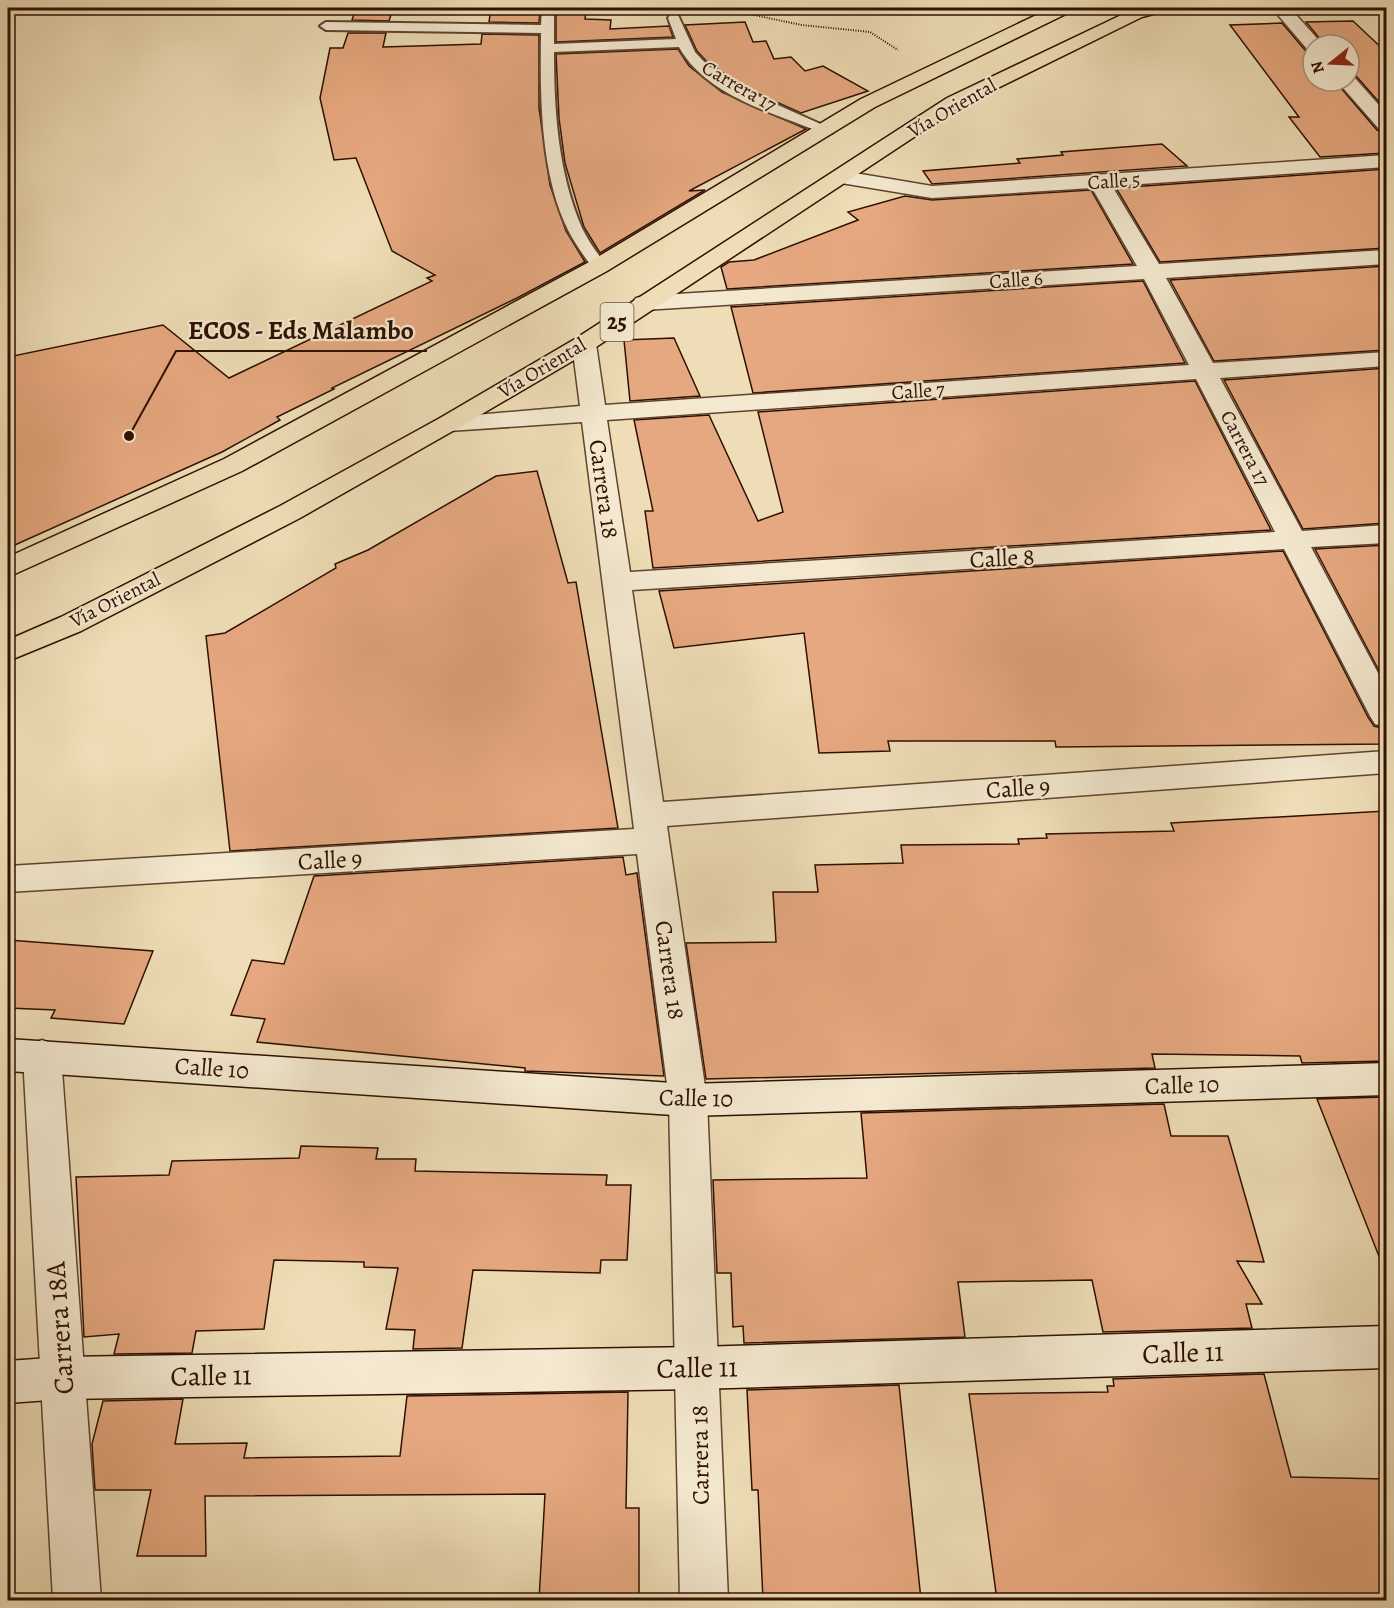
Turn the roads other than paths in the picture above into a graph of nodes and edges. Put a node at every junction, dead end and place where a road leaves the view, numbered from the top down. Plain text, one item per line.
1 (548, 8) edge
2 (1065, 8) edge
3 (1155, 8) edge
4 (1281, 8) edge
5 (1040, 11) edge
6 (674, 18) dead end
7 (326, 26) dead end
8 (548, 29) junction
9 (1303, 33) edge
10 (683, 43) junction
11 (549, 48) junction
12 (1358, 93) edge
13 (1386, 125) edge
14 (827, 130) junction
15 (1386, 161) edge
16 (843, 177) junction
17 (1099, 182) junction
18 (1386, 257) edge
19 (599, 266) junction
20 (1152, 272) junction
21 (645, 303) junction
22 (584, 345) junction
23 (1386, 359) edge
24 (1205, 371) junction
25 (594, 413) junction
26 (448, 423) junction
27 (1386, 534) edge
28 (1294, 541) junction
29 (8, 568) edge
30 (616, 582) junction
31 (8, 651) edge
32 (1386, 716) edge
33 (1386, 762) edge
34 (651, 828) junction
35 (8, 879) edge
36 (25, 1056) edge
37 (1386, 1079) edge
38 (688, 1100) junction
39 (1386, 1347) edge
40 (698, 1368) junction
41 (63, 1378) junction
42 (8, 1382) edge
43 (77, 1600) edge
44 (704, 1600) edge

1 - 8 lane
2 - 5 highway, Vía Oriental / 25
3 - 16 highway, Vía Oriental / 25
4 - 9 street
5 - 14 highway, Vía Oriental / 25
6 - 10 lane, Carrera 17
7 - 8 lane
8 - 11 lane
10 - 11 lane
10 - 14 lane, Carrera 17
11 - 19 lane
12 - 13 street
14 - 19 highway, Vía Oriental / 25
15 - 17 street, Calle 5
16 - 17 street, Calle 5
16 - 21 highway, Vía Oriental / 25
17 - 20 street, Carrera 17
18 - 20 street, Calle 6
19 - 29 highway, Vía Oriental / 25
20 - 21 street, Calle 6
20 - 24 street, Carrera 17
21 - 22 highway, Vía Oriental / 25
22 - 25 street, Carrera 18
22 - 26 highway, Vía Oriental / 25
23 - 24 street, Calle 7
24 - 25 street, Calle 7
24 - 28 street, Carrera 17
25 - 26 street, Calle 7
25 - 30 street, Carrera 18
26 - 31 highway, Vía Oriental / 25
27 - 28 street, Calle 8
28 - 30 street, Calle 8
28 - 32 street, Carrera 17
30 - 34 street, Carrera 18
33 - 34 street, Calle 9
34 - 35 street, Calle 9
34 - 38 street, Carrera 18
36 - 38 street, Calle 10
36 - 41 street, Carrera 18A
37 - 38 street, Calle 10
38 - 40 street, Carrera 18
39 - 40 street, Calle 11
40 - 41 street, Calle 11
40 - 44 street, Carrera 18
41 - 42 street, Calle 11
41 - 43 street, Carrera 18A

